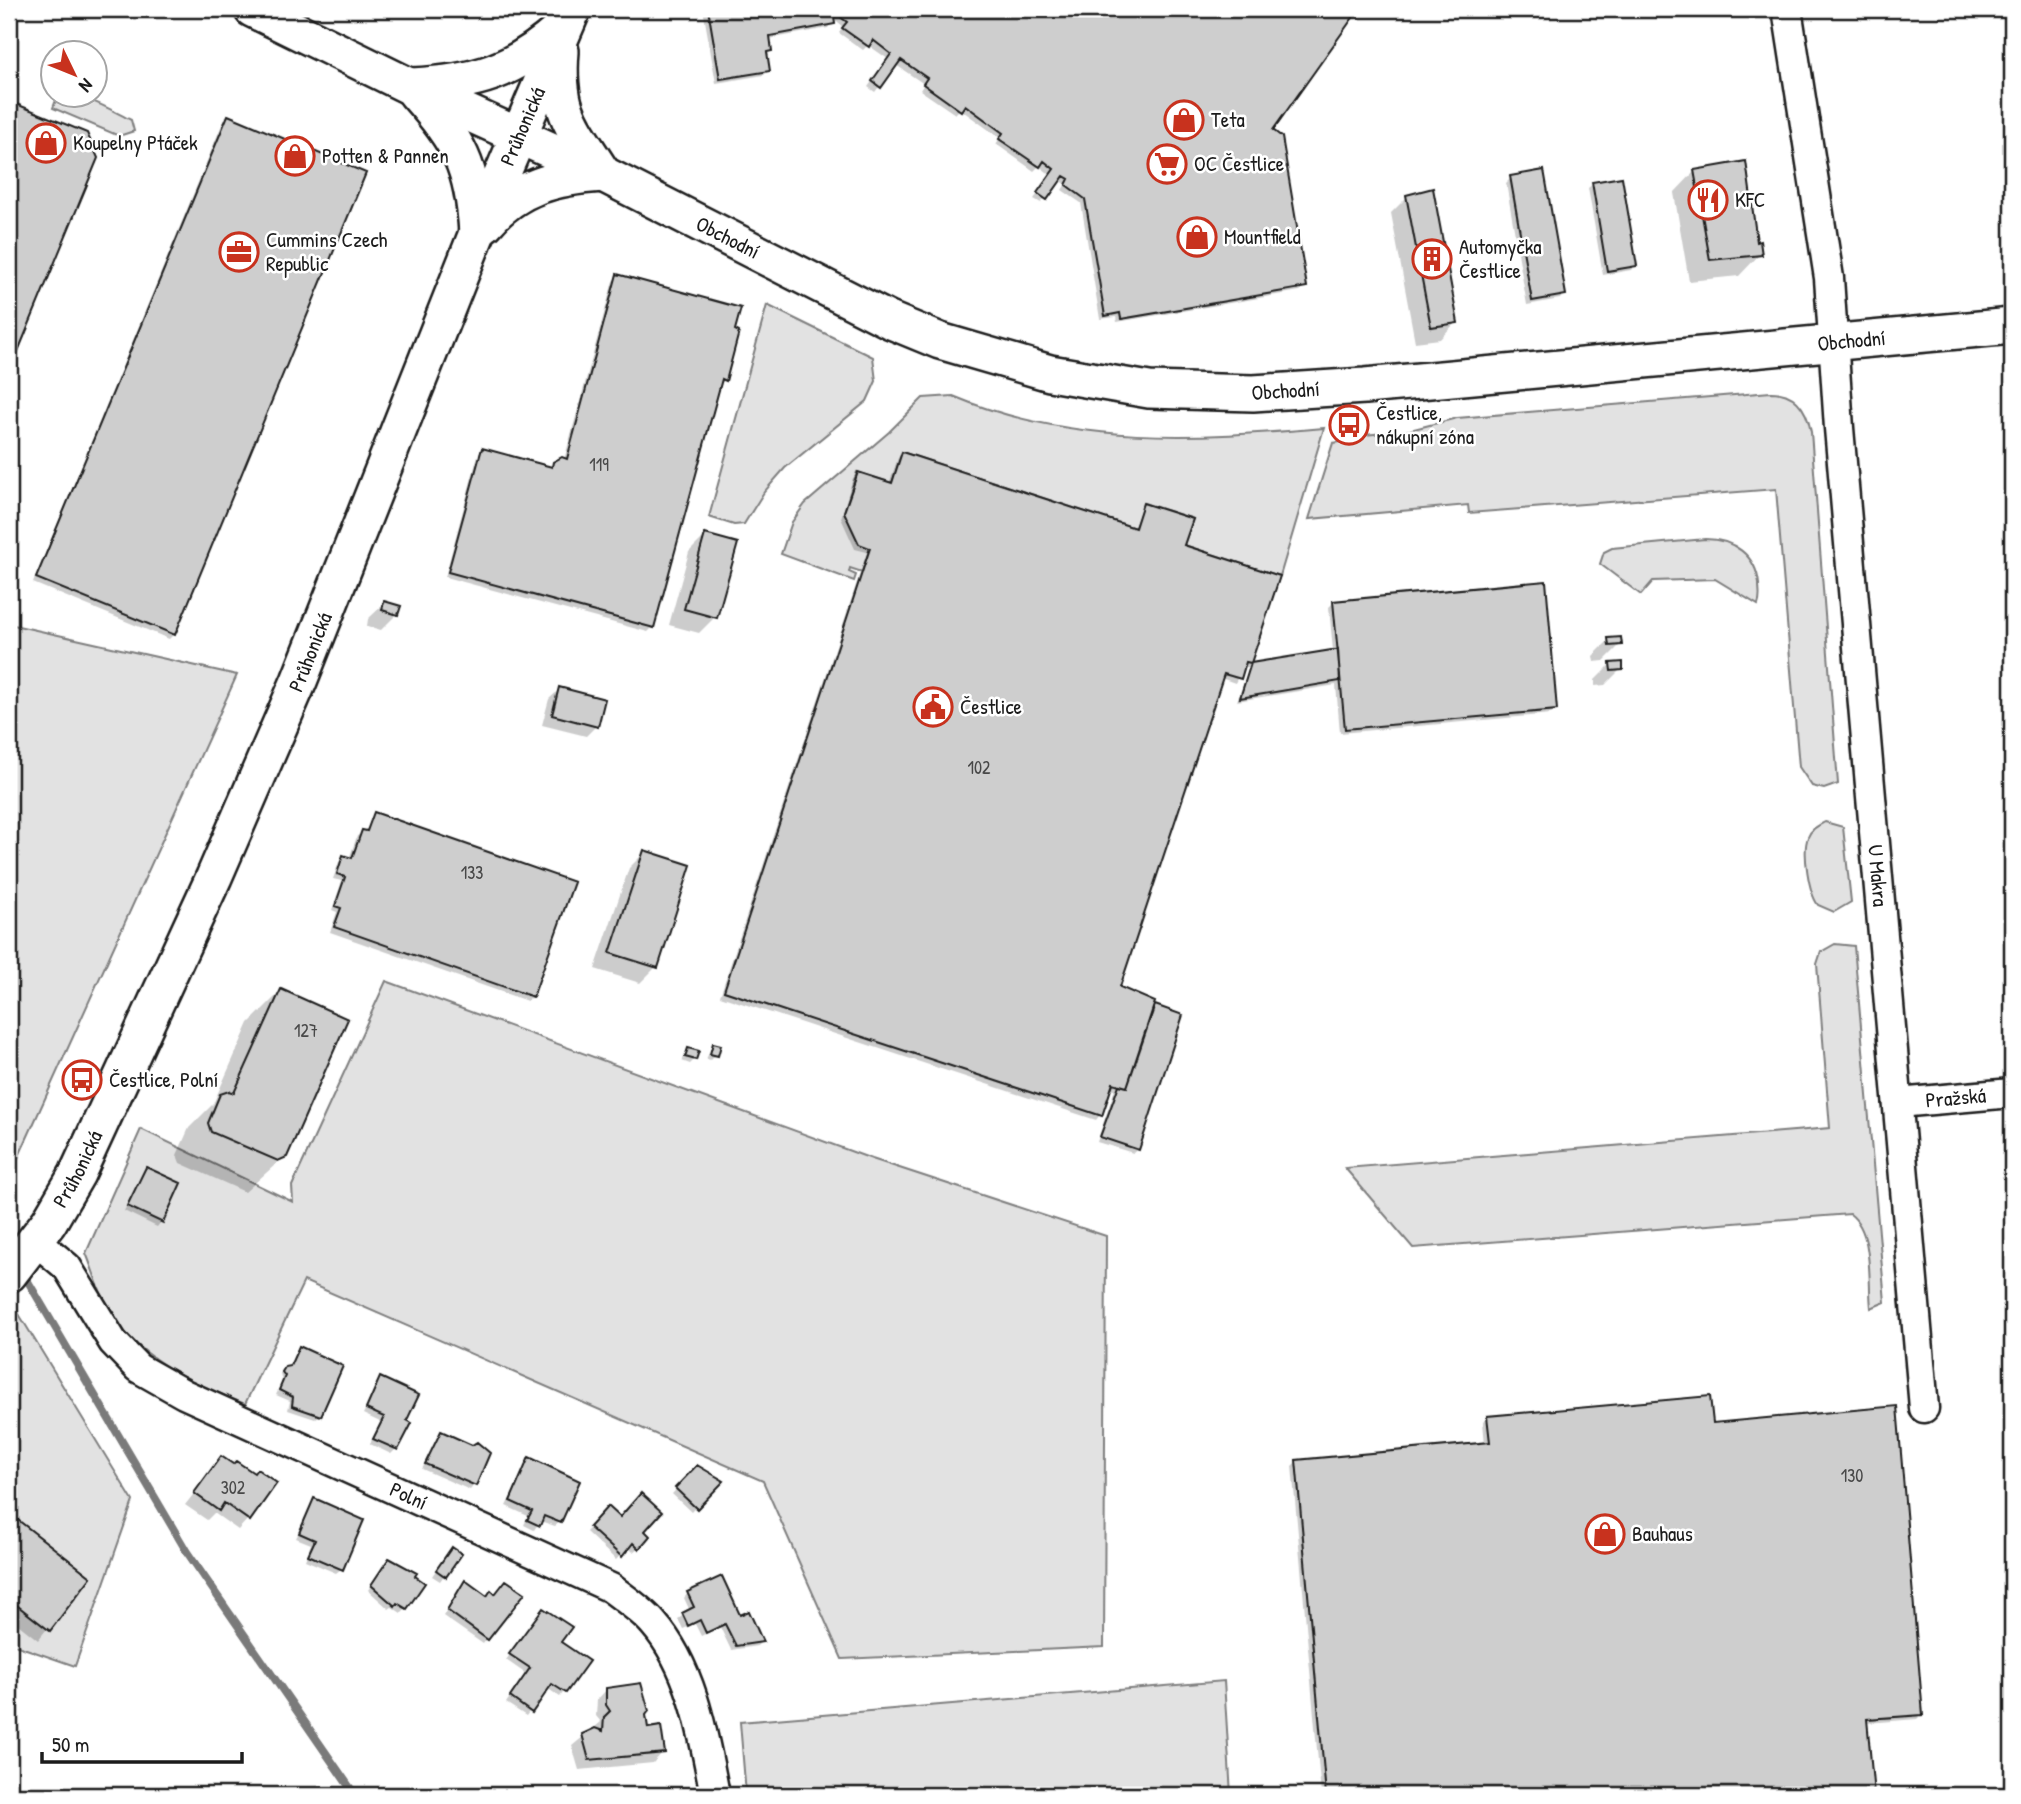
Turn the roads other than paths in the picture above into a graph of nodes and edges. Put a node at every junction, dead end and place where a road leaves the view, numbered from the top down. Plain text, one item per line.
1 (252, 9) edge
2 (1787, 9) edge
3 (568, 18) edge
4 (409, 86) junction
5 (518, 135) junction
6 (603, 174) junction
7 (477, 233) junction
8 (2012, 326) edge
9 (1834, 342) junction
10 (2012, 1093) edge
11 (1898, 1103) junction
12 (36, 1241) junction
13 (9, 1274) edge
14 (1924, 1408) dead end
15 (715, 1795) edge

1 - 4 street, Obchodní
2 - 9 street, U Makra
3 - 4 street
3 - 5 street, Průhonická
3 - 6 street
4 - 5 street, Obchodní
4 - 7 street
5 - 6 street, Obchodní
5 - 7 street, Průhonická
6 - 7 street
6 - 9 street, Obchodní
7 - 12 street, Průhonická
8 - 9 street, Obchodní
9 - 11 street, U Makra
10 - 11 street, Pražská
11 - 14 street, U Makra
12 - 13 street, Průhonická
12 - 15 street, Polní

